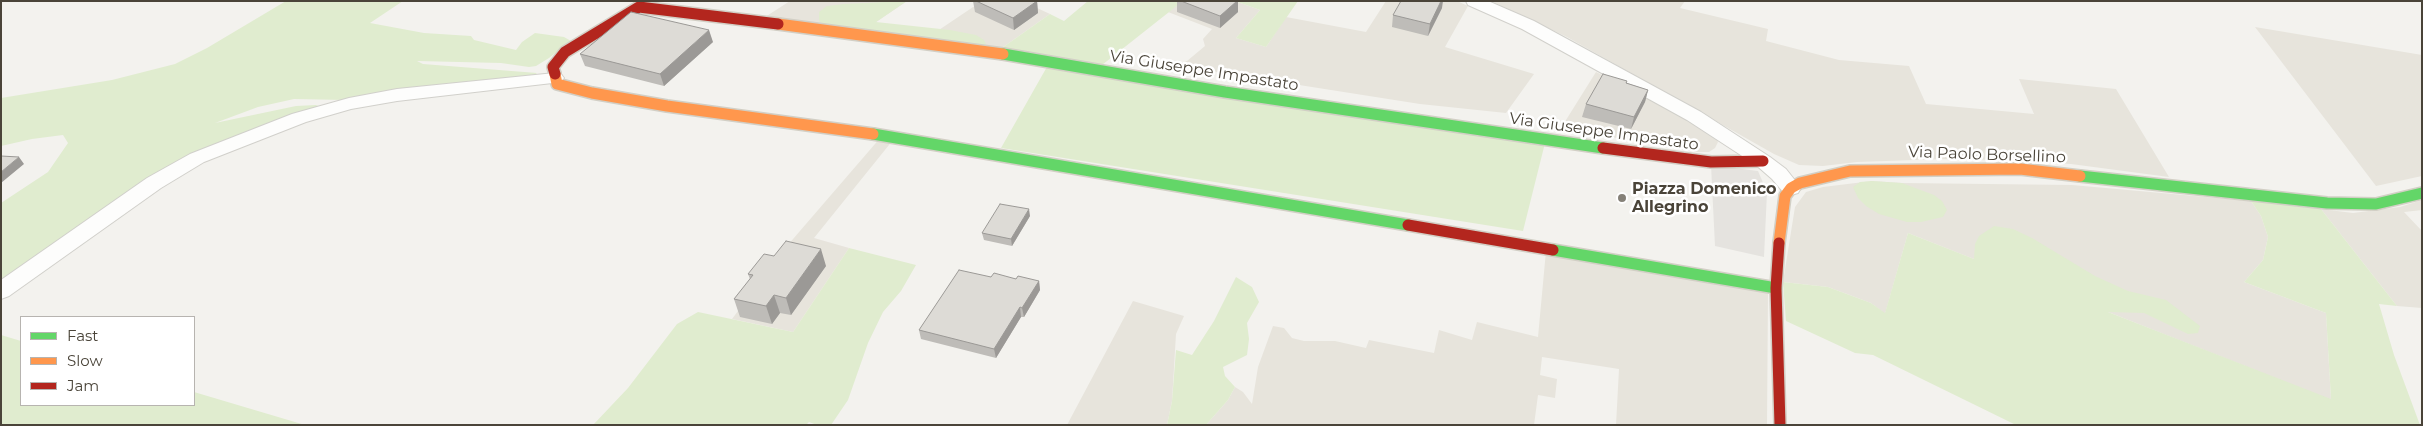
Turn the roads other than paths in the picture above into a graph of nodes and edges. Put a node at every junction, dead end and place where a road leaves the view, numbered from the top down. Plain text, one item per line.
1 (1474, 1) edge
2 (555, 78) junction
3 (1763, 161) junction
4 (1791, 188) junction
5 (2422, 193) edge
6 (1776, 288) junction
7 (1, 291) edge
8 (1780, 425) edge

1 - 3 street
2 - 3 street, Via Giuseppe Impastato
2 - 6 street
2 - 7 street
3 - 4 street
4 - 5 street, Via Paolo Borsellino
4 - 6 street
6 - 8 street

